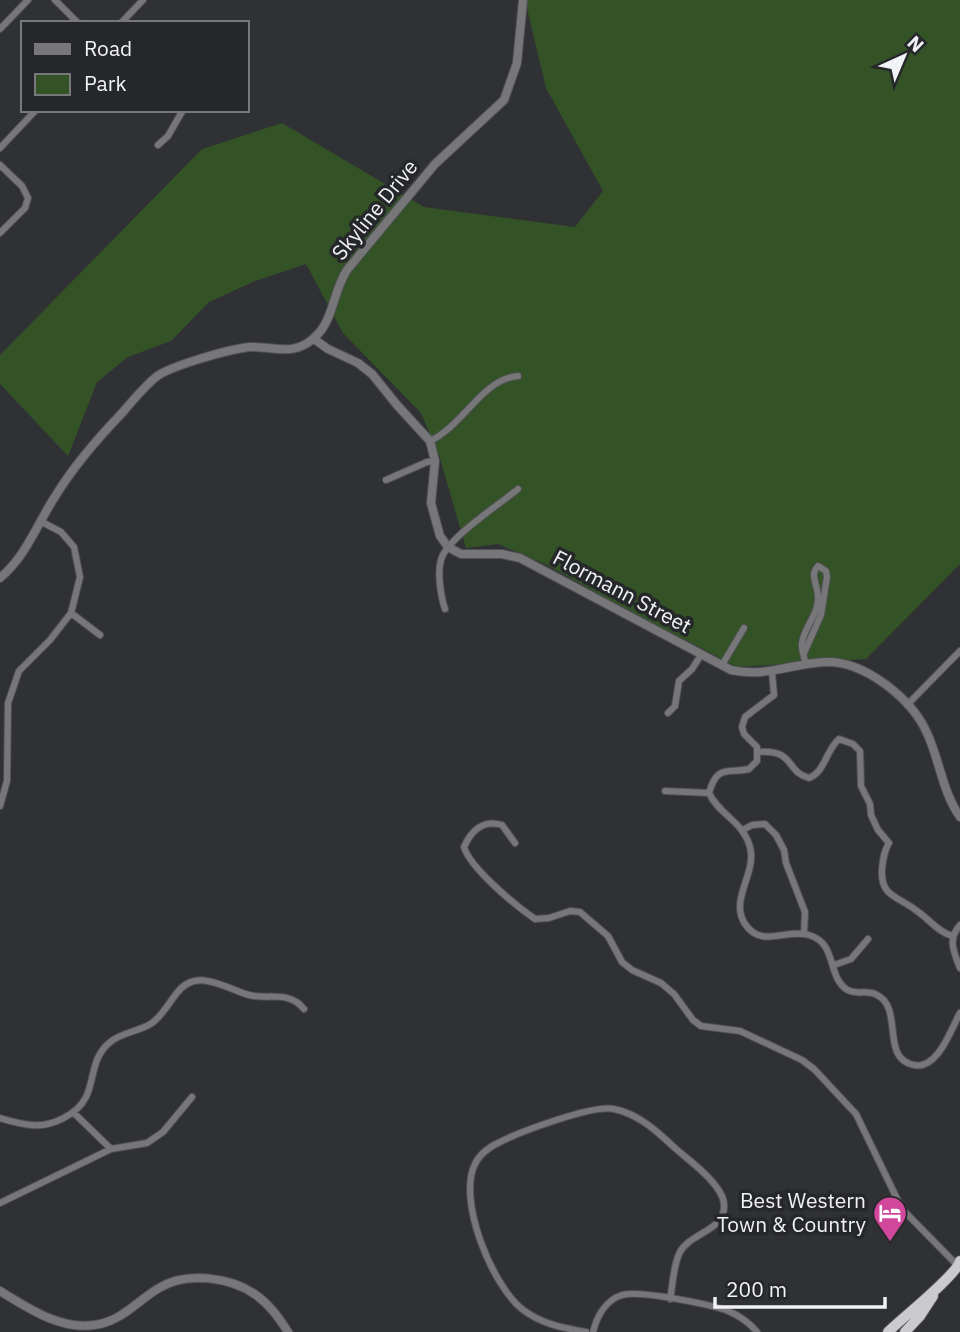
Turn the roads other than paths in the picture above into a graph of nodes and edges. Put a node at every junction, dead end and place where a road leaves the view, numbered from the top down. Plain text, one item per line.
1 (28, 0) edge
2 (55, 0) edge
3 (143, 0) edge
4 (523, 0) edge
5 (76, 21) edge
6 (123, 21) edge
7 (0, 29) edge
8 (34, 112) edge
9 (182, 112) edge
10 (158, 145) dead end
11 (0, 148) edge
12 (0, 165) edge
13 (0, 233) edge
14 (314, 339) junction
15 (518, 376) dead end
16 (430, 441) junction
17 (435, 461) junction
18 (386, 480) dead end
19 (518, 489) dead end
20 (42, 522) junction
21 (448, 547) junction
22 (0, 578) edge
23 (445, 609) dead end
24 (71, 613) junction
25 (744, 628) dead end
26 (100, 635) dead end
27 (960, 651) edge
28 (804, 653) junction
29 (701, 655) junction
30 (806, 665) junction
31 (722, 666) junction
32 (772, 672) junction
33 (907, 705) junction
34 (668, 712) dead end
35 (758, 752) junction
36 (665, 791) dead end
37 (709, 793) junction
38 (0, 806) edge
39 (959, 813) edge
40 (743, 830) junction
41 (515, 843) dead end
42 (960, 925) edge
43 (804, 934) junction
44 (952, 936) junction
45 (868, 939) dead end
46 (834, 965) junction
47 (960, 968) edge
48 (304, 1009) dead end
49 (960, 1013) edge
50 (192, 1097) dead end
51 (74, 1112) junction
52 (0, 1118) edge
53 (111, 1149) junction
54 (0, 1203) edge
55 (960, 1265) edge
56 (938, 1288) junction
57 (0, 1291) edge
58 (670, 1299) junction
59 (288, 1332) edge
60 (586, 1332) edge
61 (593, 1332) edge
62 (757, 1332) edge
63 (888, 1332) edge
64 (905, 1332) edge

1 - 7 street
2 - 5 street
3 - 6 street
4 - 14 street, Skyline Drive
8 - 11 street
9 - 10 street
12 - 13 street
14 - 16 street
14 - 20 street
15 - 16 street
16 - 17 street
17 - 18 street
17 - 21 street
19 - 21 street
20 - 22 street
20 - 24 street
21 - 23 street
21 - 29 street, Flormann Street
24 - 26 street
24 - 38 street
25 - 31 street
27 - 33 street
28 - 28 street
28 - 30 street
29 - 31 street, Flormann Street
29 - 34 street
30 - 32 street, Flormann Street
30 - 33 street, Flormann Street
31 - 32 street, Flormann Street
32 - 35 street
33 - 39 street, Flormann Street
35 - 37 street
35 - 44 street
36 - 37 street
37 - 40 street
40 - 43 street
40 - 43 street
41 - 55 street
42 - 44 street
43 - 46 street
44 - 47 street
45 - 46 street
46 - 49 street
48 - 51 street
50 - 53 street
51 - 52 street
51 - 53 street
53 - 54 street
55 - 56 highway
56 - 63 highway
56 - 64 highway
57 - 59 street
58 - 60 street
58 - 61 street
58 - 62 street

